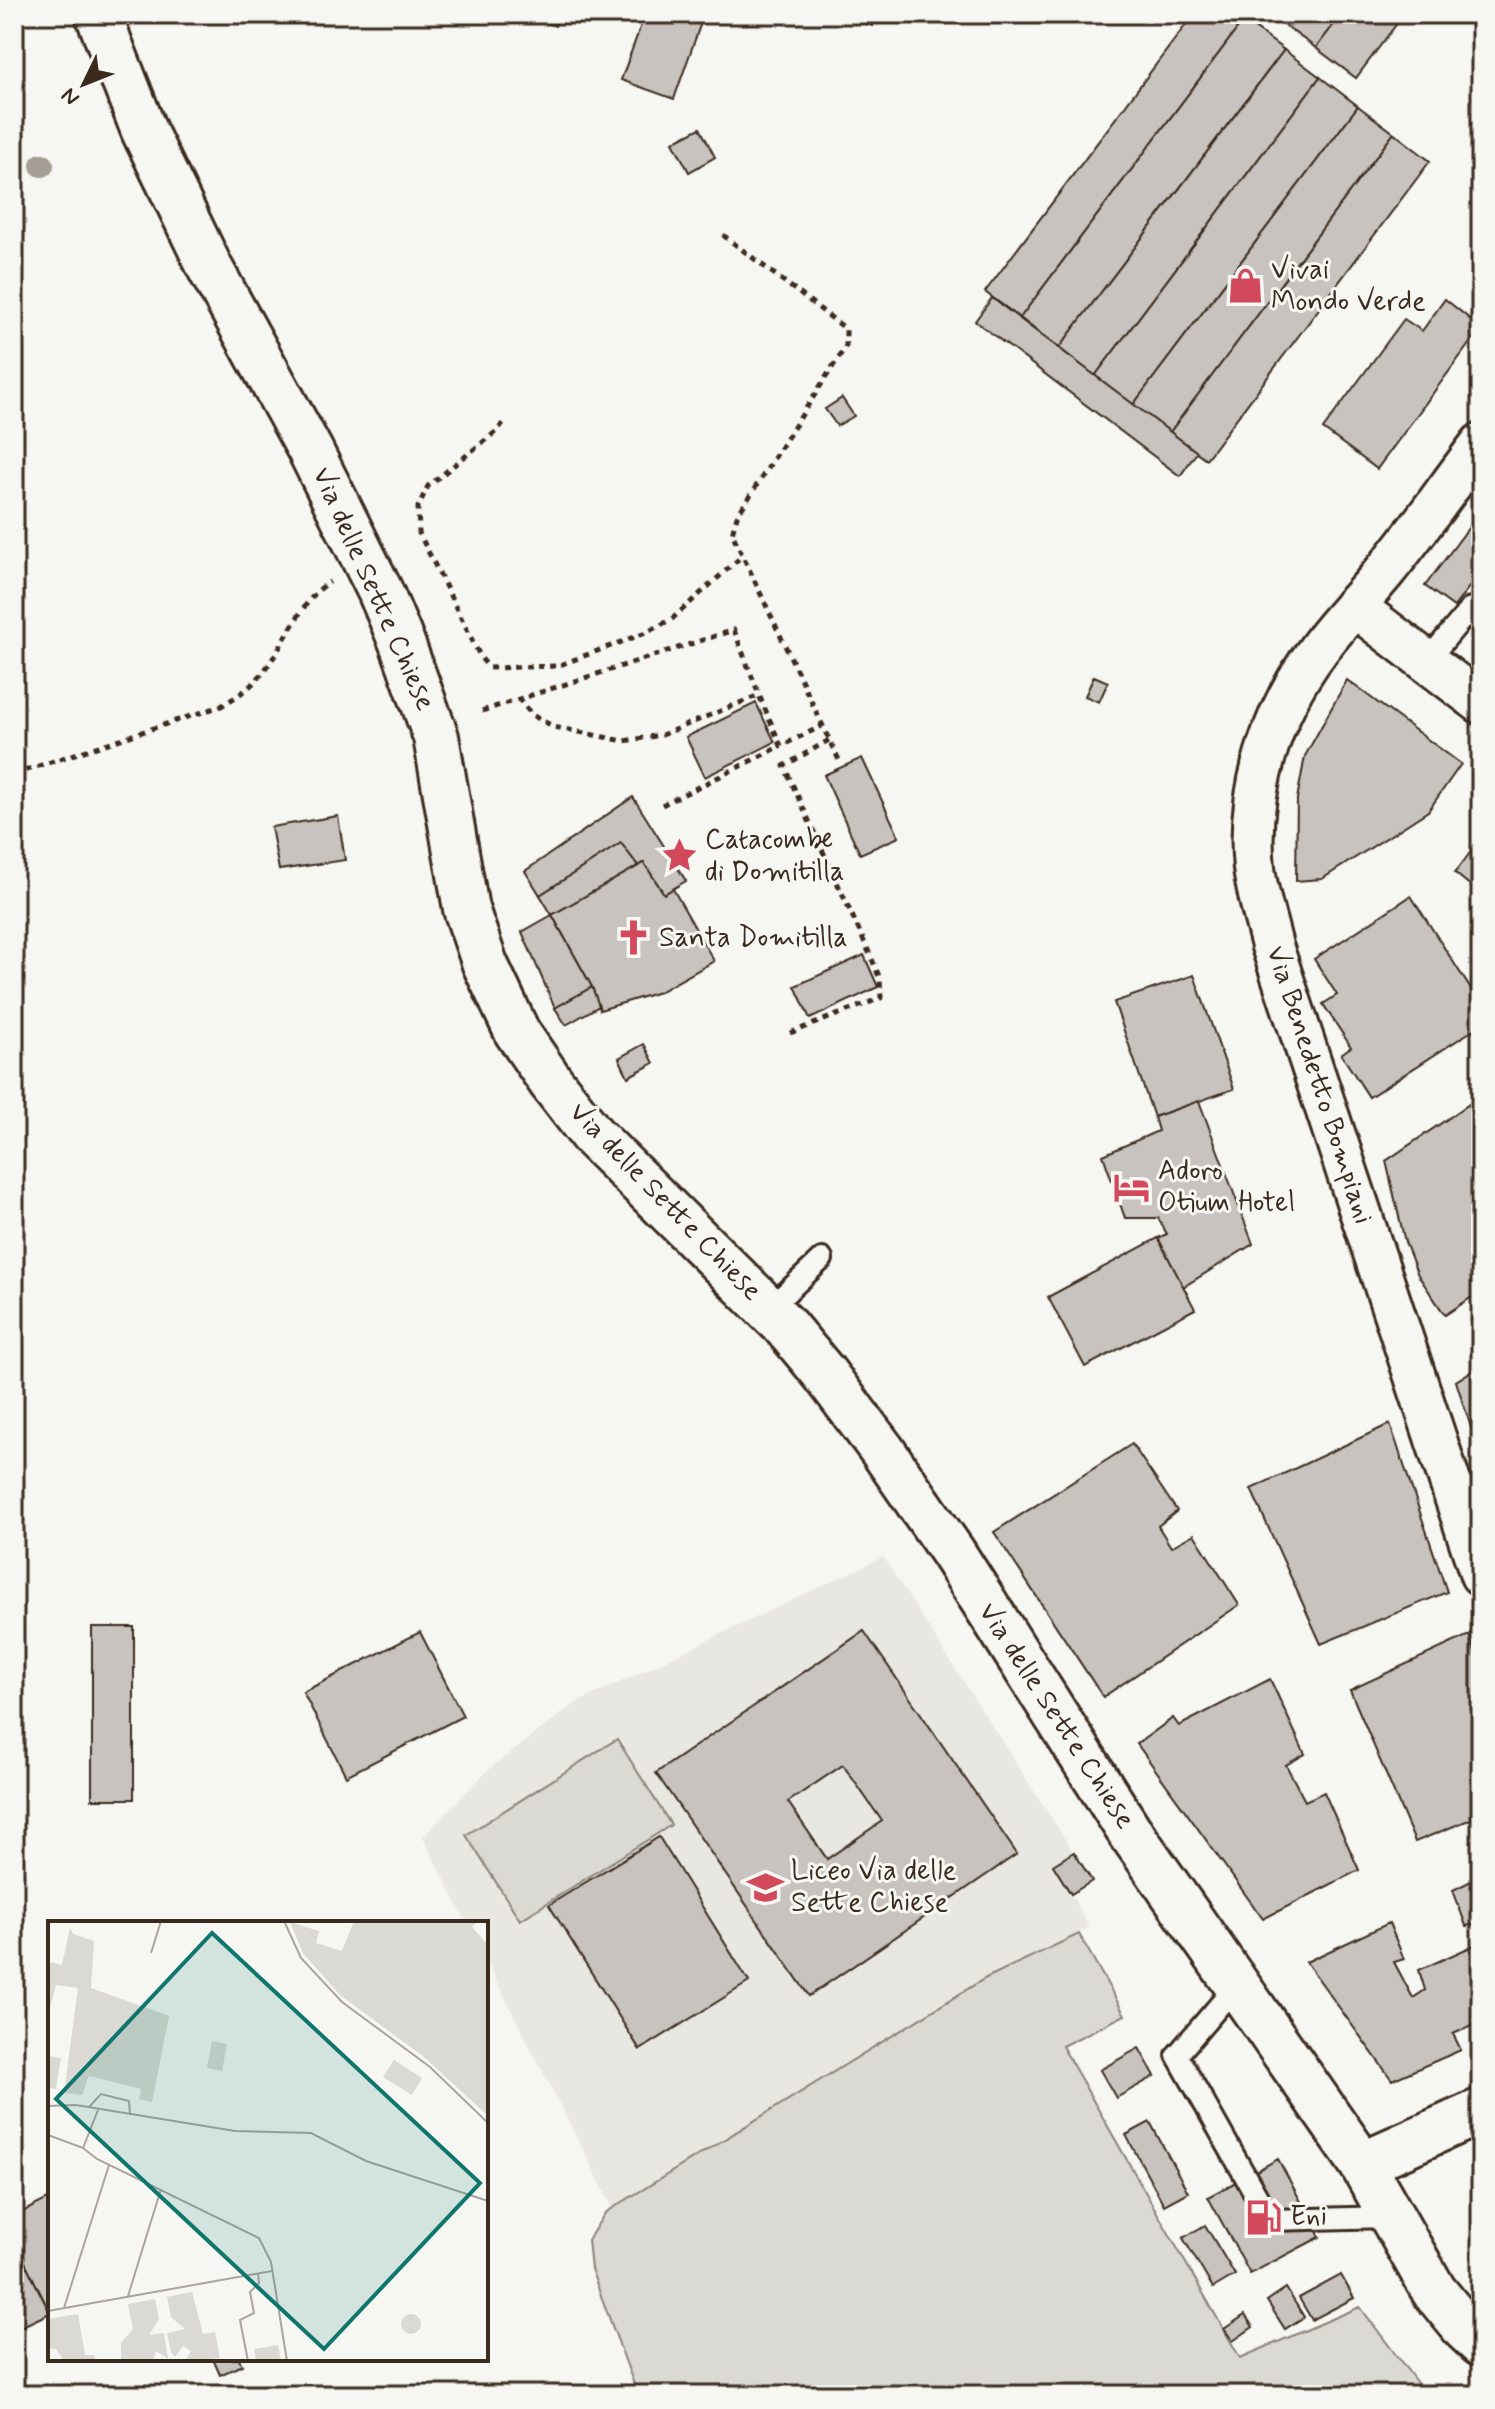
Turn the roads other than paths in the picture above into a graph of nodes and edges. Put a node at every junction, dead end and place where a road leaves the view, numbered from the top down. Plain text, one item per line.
1 (98, 14) edge
2 (1481, 444) edge
3 (1354, 606) junction
4 (1481, 606) edge
5 (1426, 662) junction
6 (1481, 703) edge
7 (822, 1259) dead end
8 (769, 1309) junction
9 (1469, 1497) edge
10 (1481, 1575) edge
11 (1236, 1986) junction
12 (1481, 2111) edge
13 (1362, 2164) junction
14 (1390, 2217) junction
15 (1481, 2344) edge

1 - 8 main road, Via delle Sette Chiese
2 - 3 street, Via Benedetto Bompiani
3 - 5 street
3 - 9 street, Via Benedetto Bompiani
4 - 5 lane
5 - 6 street
7 - 8 lane
8 - 11 main road, Via delle Sette Chiese
9 - 10 street, Via Benedetto Bompiani
11 - 13 main road, Via delle Sette Chiese
11 - 14 lane
12 - 13 main road
13 - 14 main road, Via delle Sette Chiese
14 - 15 main road, Via delle Sette Chiese

